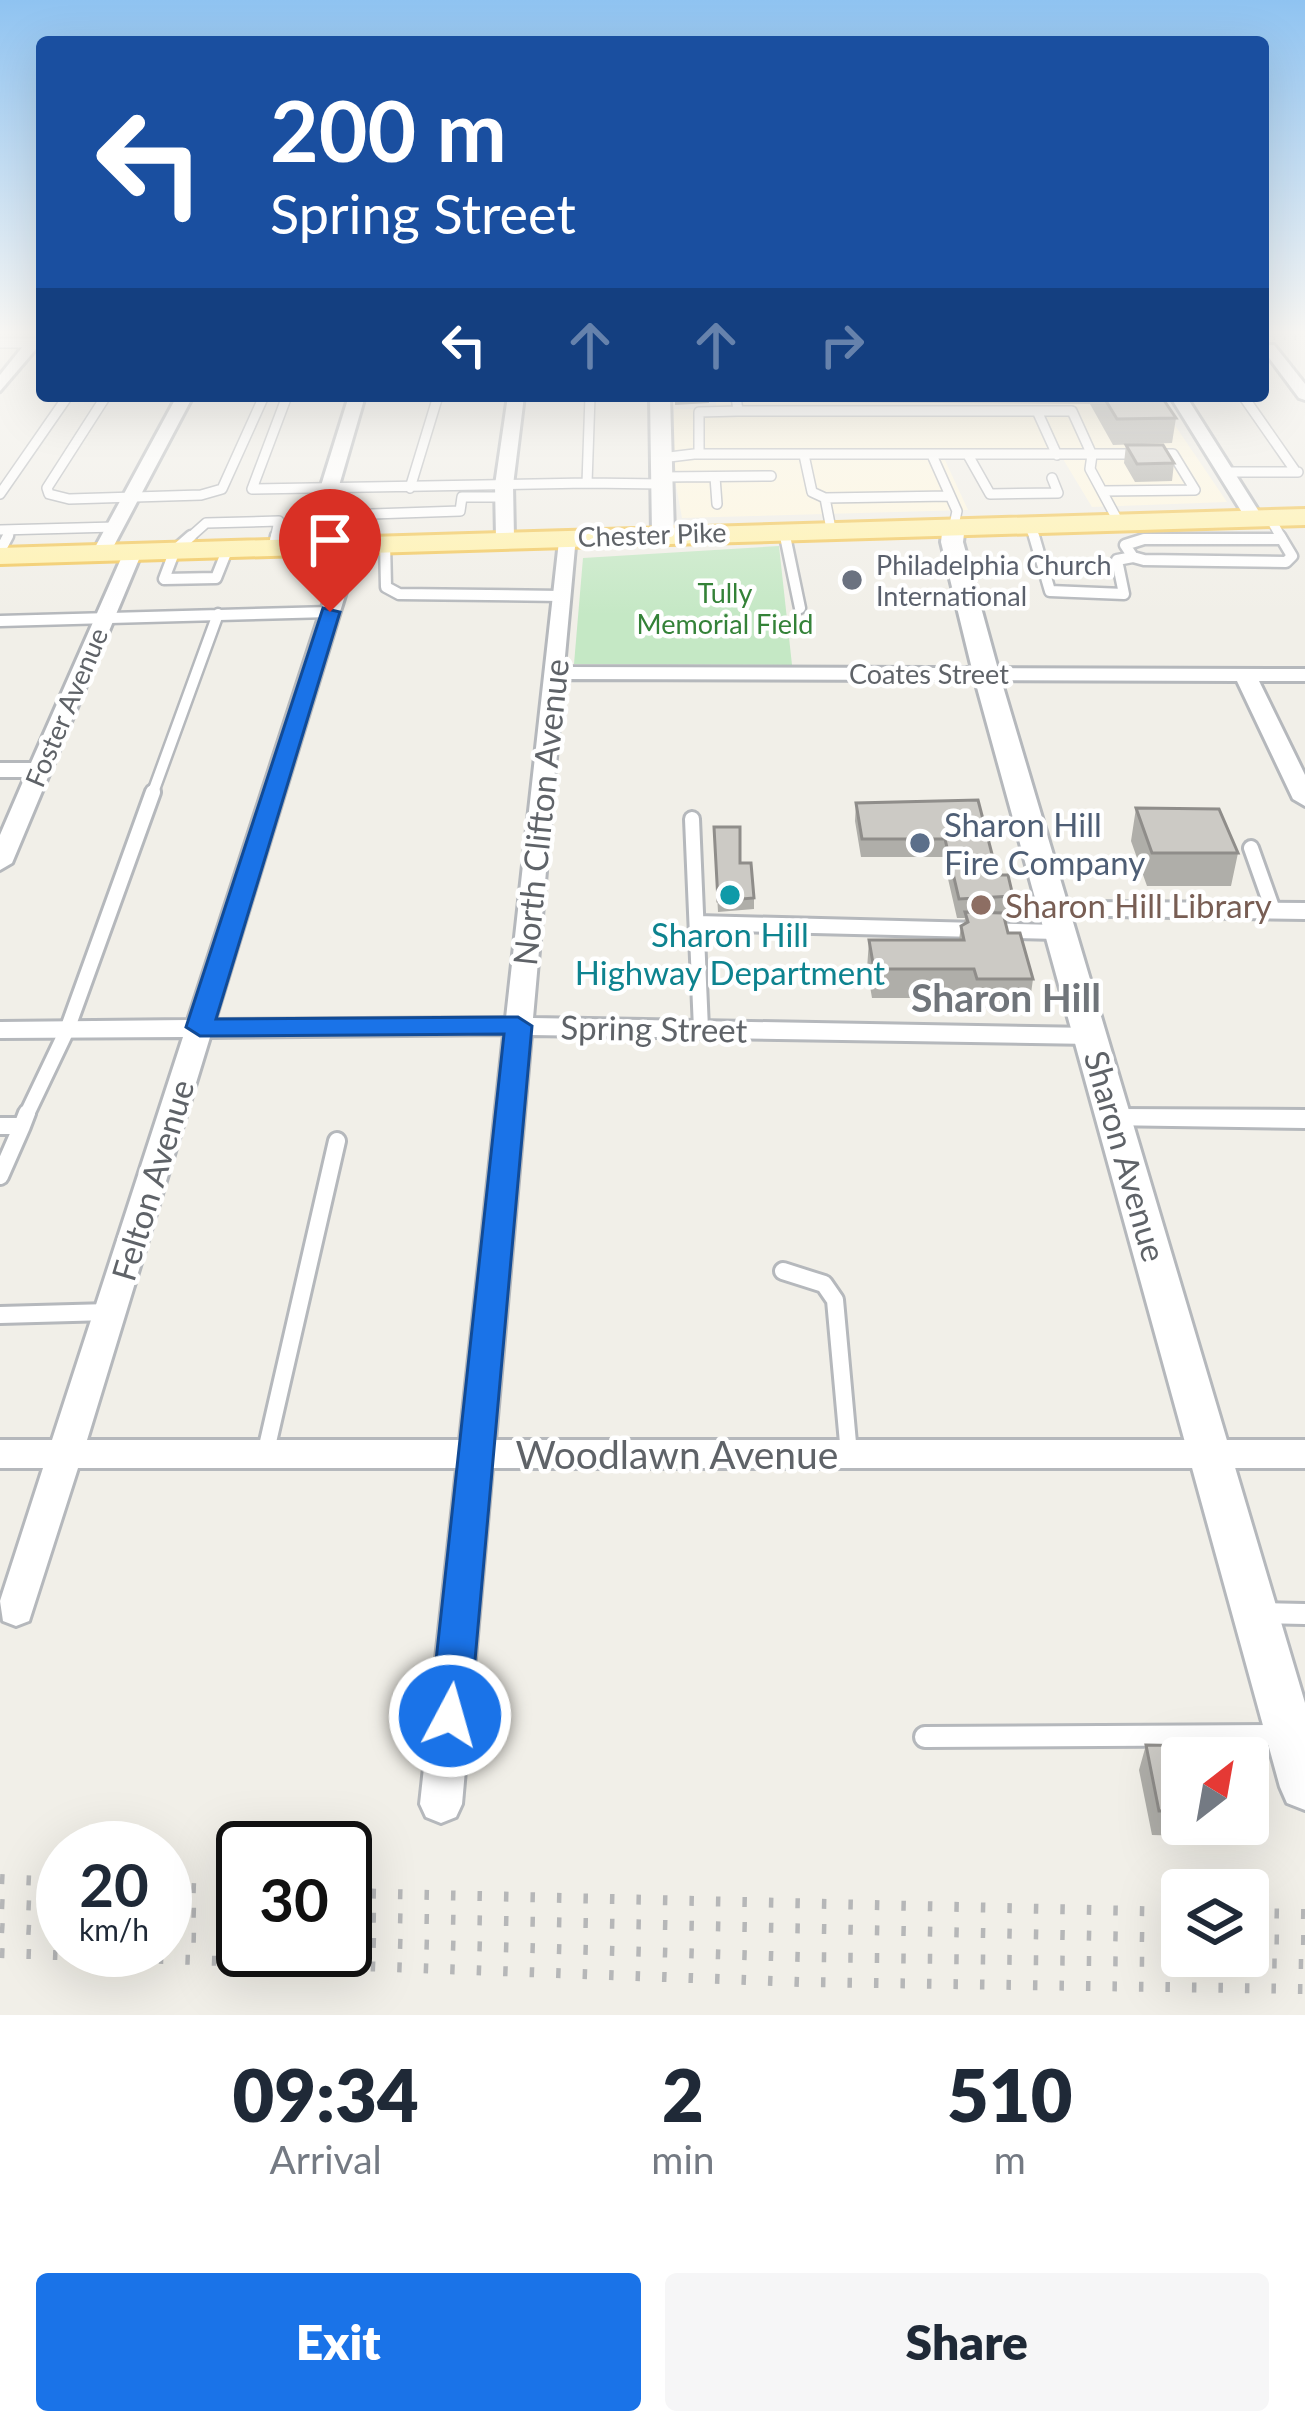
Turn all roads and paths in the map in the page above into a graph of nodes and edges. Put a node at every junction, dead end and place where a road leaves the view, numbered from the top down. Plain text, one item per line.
1 (47, 426) edge
2 (87, 426) edge
3 (168, 426) edge
4 (250, 426) edge
5 (276, 426) edge
6 (348, 426) edge
7 (429, 426) edge
8 (512, 426) edge
9 (589, 426) edge
10 (661, 426) edge
11 (699, 426) edge
12 (1044, 426) edge
13 (1079, 426) edge
14 (1197, 426) edge
15 (1266, 426) edge
16 (699, 454) junction
17 (804, 454) junction
18 (932, 455) junction
19 (968, 455) junction
20 (1041, 455) junction
21 (1057, 455) junction
22 (1092, 455) junction
23 (1226, 472) junction
24 (1300, 472) edge
25 (662, 473) junction
26 (771, 476) dead end
27 (715, 477) junction
28 (587, 483) junction
29 (410, 488) junction
30 (329, 489) junction
31 (504, 491) junction
32 (1104, 491) junction
33 (0, 494) edge
34 (131, 497) junction
35 (825, 497) junction
36 (717, 504) dead end
37 (952, 511) junction
38 (1305, 517) edge
39 (1118, 521) junction
40 (1028, 523) junction
41 (1268, 525) junction
42 (115, 527) junction
43 (67, 528) junction
44 (830, 529) junction
45 (784, 530) junction
46 (663, 533) junction
47 (276, 534) junction
48 (567, 536) junction
49 (506, 538) junction
50 (3, 542) edge
51 (368, 543) junction
52 (320, 544) junction
53 (175, 550) junction
54 (133, 552) junction
55 (101, 554) junction
56 (54, 555) junction
57 (1133, 557) junction
58 (562, 596) junction
59 (800, 608) dead end
60 (330, 612) junction
61 (218, 614) junction
62 (105, 618) junction
63 (0, 621) edge
64 (553, 673) junction
65 (986, 673) junction
66 (1244, 675) junction
67 (1305, 675) edge
68 (0, 770) edge
69 (40, 770) junction
70 (1305, 799) edge
71 (692, 819) dead end
72 (1251, 848) dead end
73 (0, 862) edge
74 (1273, 910) junction
75 (1305, 910) edge
76 (1059, 921) junction
77 (697, 923) junction
78 (518, 1026) junction
79 (200, 1027) junction
80 (701, 1029) junction
81 (0, 1030) edge
82 (67, 1030) junction
83 (1092, 1036) junction
84 (1115, 1118) junction
85 (1305, 1119) edge
86 (0, 1126) edge
87 (22, 1126) junction
88 (337, 1141) dead end
89 (0, 1176) edge
90 (783, 1271) dead end
91 (110, 1312) junction
92 (0, 1315) edge
93 (0, 1454) edge
94 (476, 1454) junction
95 (849, 1454) junction
96 (1210, 1454) junction
97 (1305, 1454) edge
98 (65, 1455) junction
99 (265, 1455) junction
100 (8, 1610) edge
101 (1256, 1612) junction
102 (1305, 1614) edge
103 (1290, 1735) junction
104 (925, 1737) dead end
105 (1305, 1787) edge
106 (441, 1804) dead end

1 - 33 lane
2 - 34 lane
3 - 34 street
4 - 34 lane
5 - 30 lane
6 - 30 street
7 - 29 lane
8 - 31 street
9 - 28 lane
10 - 25 street
11 - 16 lane
12 - 21 lane
13 - 22 lane
14 - 23 street
15 - 24 lane
16 - 17 lane
16 - 25 lane
17 - 18 lane
17 - 35 lane
18 - 19 lane
18 - 37 lane
19 - 20 lane
19 - 20 lane
20 - 21 lane
21 - 22 lane
22 - 32 lane
22 - 32 lane
23 - 24 lane
23 - 41 street
25 - 27 lane
25 - 28 lane
25 - 46 street
26 - 27 lane
27 - 36 lane
28 - 31 lane
29 - 30 lane
29 - 31 lane
30 - 52 street
31 - 49 street
31 - 51 lane
32 - 39 lane
34 - 42 street
35 - 37 lane
35 - 44 lane
37 - 40 main road, Chester Pike
37 - 44 main road, Chester Pike
37 - 65 street, Sharon Avenue
38 - 41 main road, Chester Pike
39 - 40 main road, Chester Pike
39 - 41 main road, Chester Pike
40 - 57 lane
41 - 57 lane
41 - 57 lane
42 - 43 lane
42 - 55 street
43 - 50 lane
43 - 56 lane
44 - 45 main road, Chester Pike
45 - 46 main road, Chester Pike
45 - 59 lane
46 - 48 main road, Chester Pike
47 - 52 main road, Chester Pike
47 - 53 main road, Chester Pike
47 - 53 lane
48 - 49 main road, Chester Pike
48 - 58 street, North Clifton Avenue
49 - 51 main road, Chester Pike
50 - 56 main road, Chester Pike
51 - 52 main road, Chester Pike
51 - 58 lane
51 - 60 street, Felton Avenue
53 - 54 main road, Chester Pike
54 - 55 main road, Chester Pike
54 - 62 street, Foster Avenue
55 - 56 main road, Chester Pike
58 - 64 street, North Clifton Avenue
60 - 61 lane
60 - 79 street, Felton Avenue
61 - 62 lane
61 - 82 lane
62 - 63 lane
62 - 69 street, Foster Avenue
64 - 65 street, Coates Street
64 - 78 street, North Clifton Avenue
65 - 66 street, Coates Street
65 - 76 street, Sharon Avenue
66 - 67 street, Coates Street
66 - 70 street
68 - 69 street
69 - 73 street, Foster Avenue
71 - 77 lane
72 - 74 lane
74 - 75 street
74 - 76 street
76 - 77 lane
76 - 83 street, Sharon Avenue
77 - 80 lane
78 - 79 street, Spring Street
78 - 80 street, Spring Street
78 - 94 street, North Clifton Avenue
79 - 82 street, Spring Street
79 - 91 street, Felton Avenue
80 - 83 street, Spring Street
81 - 82 street, Spring Street
82 - 87 lane
83 - 84 street, Sharon Avenue
84 - 85 street
84 - 96 street, Sharon Avenue
86 - 87 lane
87 - 89 lane
88 - 99 lane
90 - 95 lane
91 - 92 lane
91 - 98 street, Felton Avenue
93 - 98 street, Woodlawn Avenue
94 - 95 street, Woodlawn Avenue
94 - 99 street, Woodlawn Avenue
94 - 106 street, North Clifton Avenue
95 - 96 street, Woodlawn Avenue
96 - 97 street, Woodlawn Avenue
96 - 101 street, Sharon Avenue
98 - 99 street, Woodlawn Avenue
98 - 100 street, Felton Avenue
101 - 102 lane
101 - 103 street, Sharon Avenue
103 - 104 lane
103 - 105 street, Sharon Avenue

